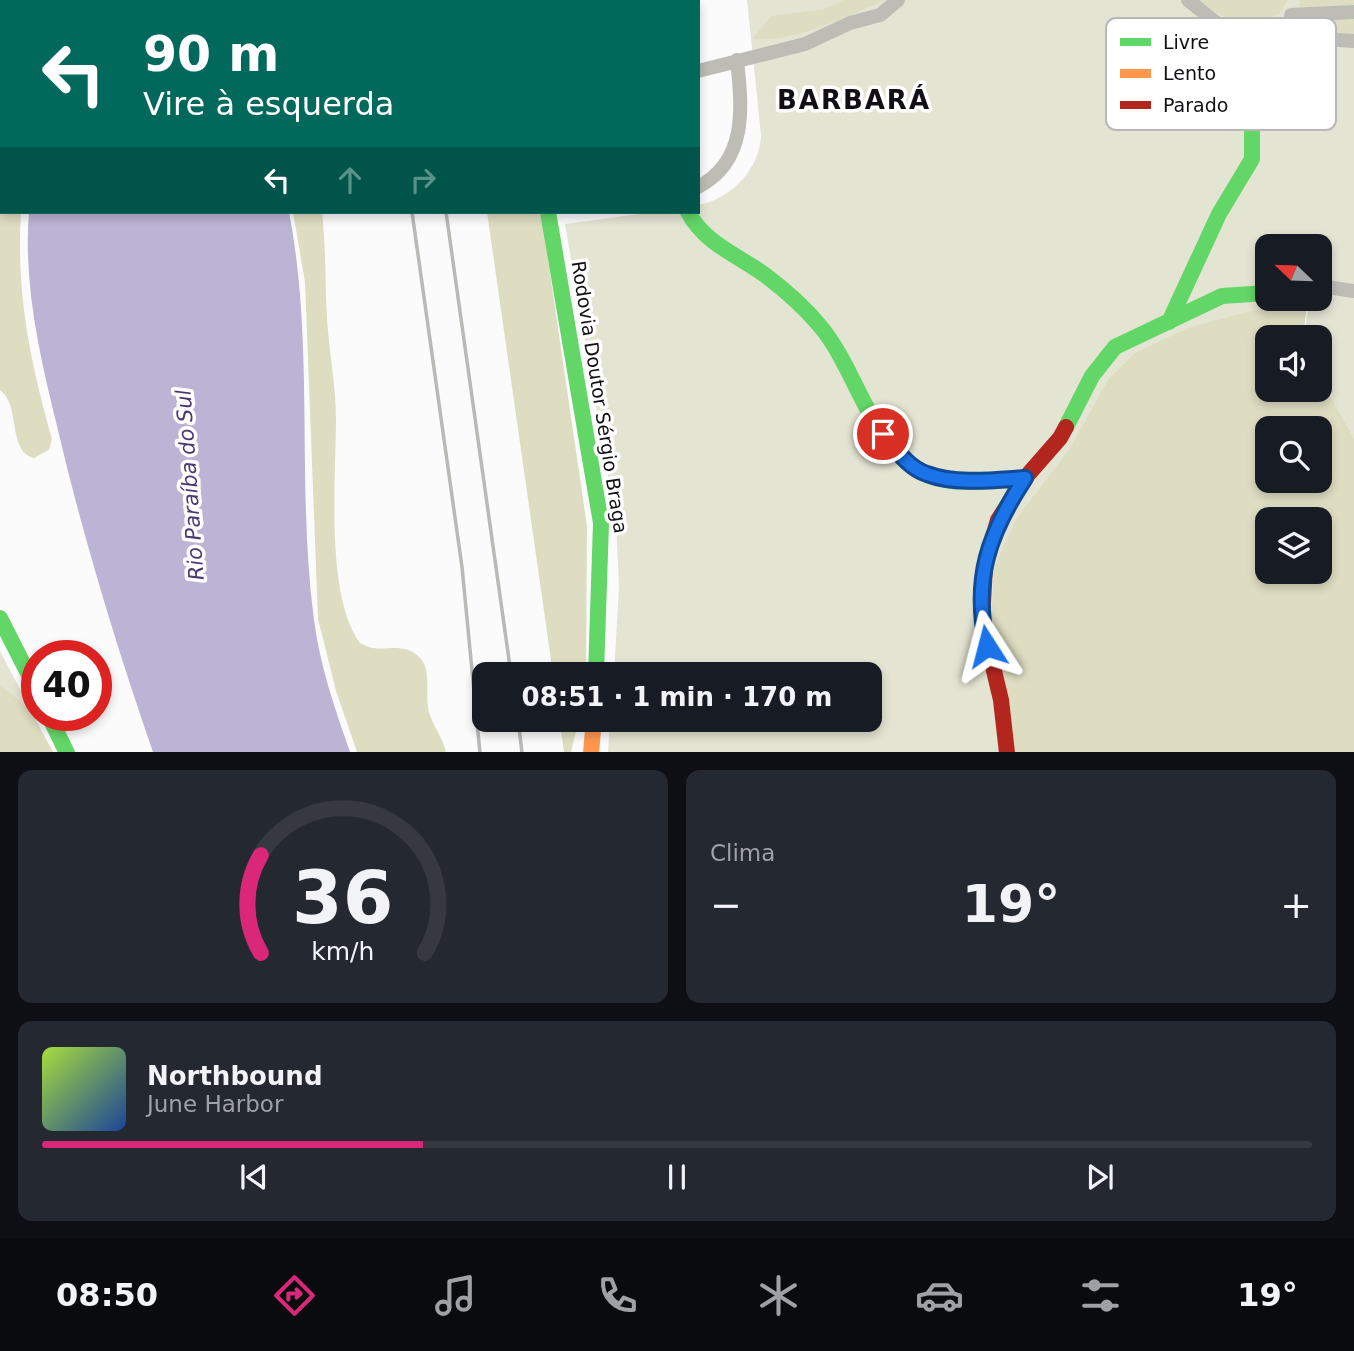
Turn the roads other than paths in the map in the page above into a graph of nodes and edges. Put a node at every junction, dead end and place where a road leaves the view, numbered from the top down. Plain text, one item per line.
1 (898, 0) edge
2 (1188, 0) edge
3 (1295, 0) edge
4 (1354, 12) edge
5 (1291, 15) junction
6 (1210, 18) edge
7 (1288, 18) edge
8 (1336, 40) edge
9 (1354, 41) edge
10 (742, 59) junction
11 (700, 70) edge
12 (1252, 130) edge
13 (700, 185) edge
14 (548, 214) edge
15 (689, 214) edge
16 (1332, 287) edge
17 (1354, 291) edge
18 (1255, 294) edge
19 (1169, 322) junction
20 (1025, 478) junction
21 (0, 618) edge
22 (21, 659) edge
23 (596, 662) edge
24 (56, 731) edge
25 (593, 732) edge
26 (67, 752) edge
27 (591, 752) edge
28 (1007, 752) edge

1 - 10 street
2 - 6 street
3 - 5 street
4 - 5 street
5 - 7 street
8 - 9 street
10 - 11 street
10 - 13 street
12 - 19 street
14 - 23 street, Rodovia Doutor Sérgio Braga
15 - 20 street
16 - 17 street
18 - 19 street
19 - 20 street
20 - 28 street
21 - 22 street
24 - 26 street
25 - 27 street

